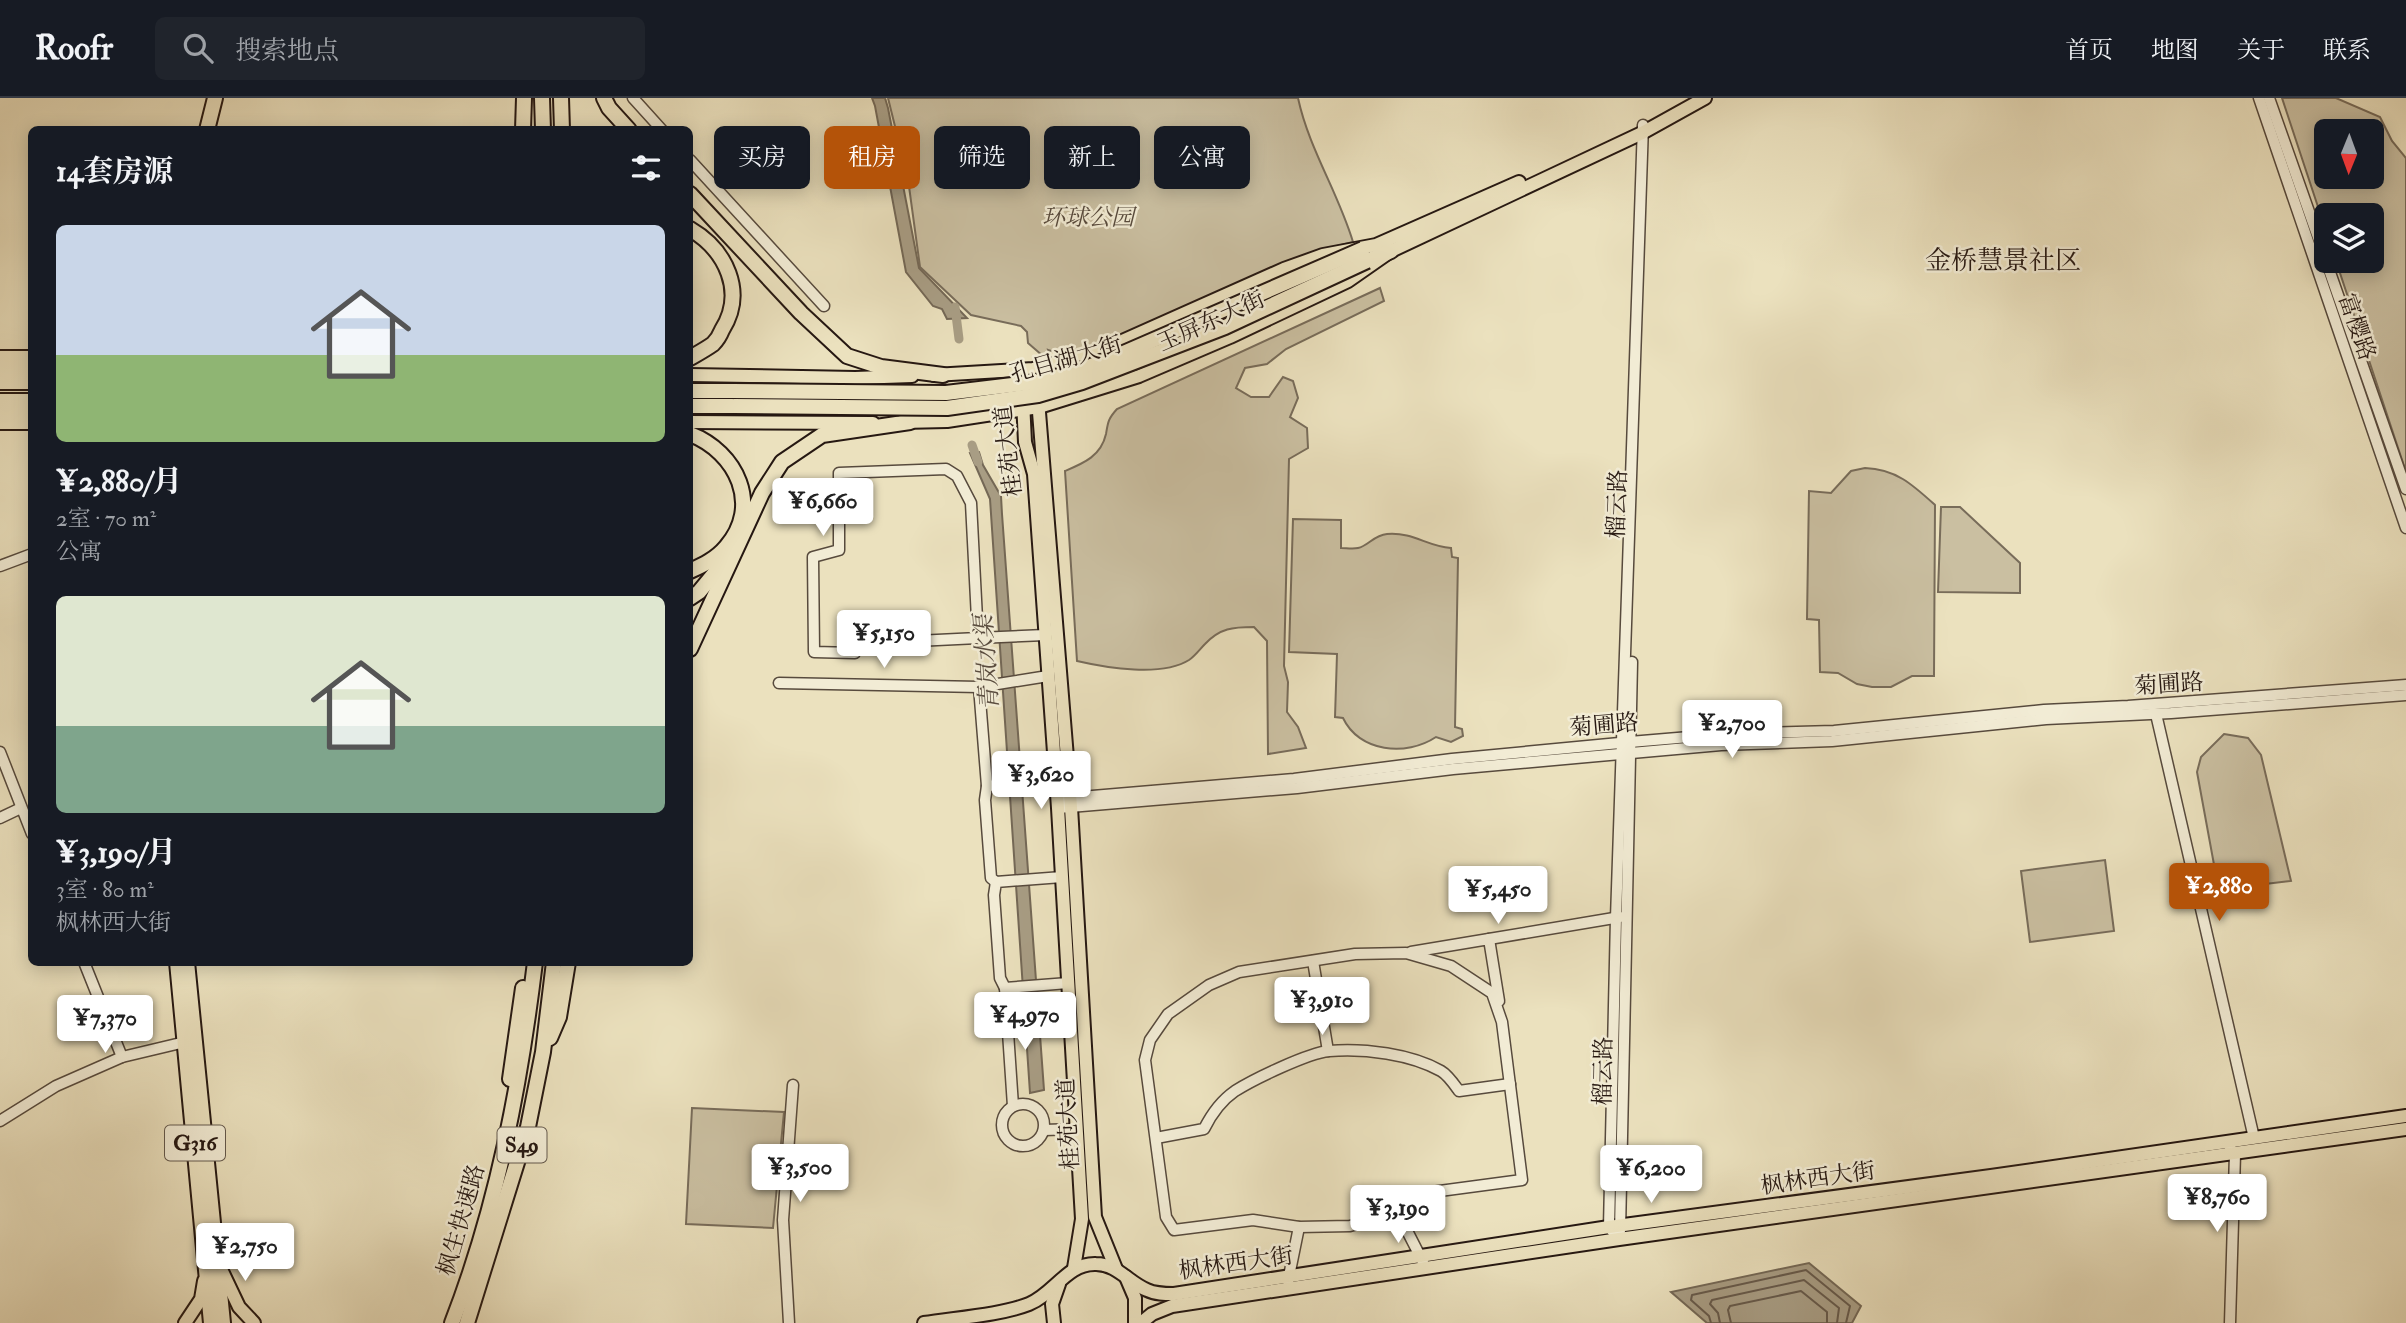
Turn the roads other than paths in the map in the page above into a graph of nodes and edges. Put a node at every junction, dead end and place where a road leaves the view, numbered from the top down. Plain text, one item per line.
1 (215, 98) edge
2 (224, 98) edge
3 (524, 98) edge
4 (542, 98) edge
5 (561, 98) edge
6 (604, 98) edge
7 (633, 98) edge
8 (1693, 98) edge
9 (1705, 98) edge
10 (2259, 98) edge
11 (2269, 98) edge
12 (208, 126) edge
13 (218, 126) edge
14 (524, 126) edge
15 (543, 126) edge
16 (562, 126) edge
17 (625, 126) edge
18 (658, 126) edge
19 (1645, 128) junction
20 (693, 163) edge
21 (693, 197) edge
22 (693, 210) edge
23 (2314, 226) edge
24 (693, 231) edge
25 (734, 242) junction
26 (1391, 251) junction
27 (1369, 252) junction
28 (2331, 273) edge
29 (824, 306) dead end
30 (693, 356) edge
31 (0, 357) edge
32 (28, 357) edge
33 (1033, 369) junction
34 (28, 370) edge
35 (943, 374) junction
36 (693, 375) edge
37 (4, 376) edge
38 (28, 381) edge
39 (693, 392) edge
40 (734, 399) junction
41 (28, 402) edge
42 (693, 406) edge
43 (1039, 407) junction
44 (4, 410) edge
45 (1023, 410) junction
46 (28, 413) edge
47 (28, 421) edge
48 (693, 422) edge
49 (909, 422) junction
50 (693, 435) edge
51 (2406, 489) edge
52 (2406, 528) edge
53 (744, 530) junction
54 (28, 556) edge
55 (0, 566) edge
56 (693, 570) edge
57 (693, 595) edge
58 (1045, 635) junction
59 (978, 638) junction
60 (693, 642) edge
61 (1048, 676) junction
62 (779, 683) dead end
63 (2406, 685) edge
64 (985, 686) junction
65 (2406, 695) edge
66 (2156, 714) junction
67 (1626, 743) junction
68 (0, 752) edge
69 (1626, 755) junction
70 (1056, 781) junction
71 (992, 785) junction
72 (1064, 803) junction
73 (21, 808) junction
74 (0, 818) edge
75 (28, 825) edge
76 (1062, 877) junction
77 (1000, 882) junction
78 (1621, 917) junction
79 (1489, 939) junction
80 (1406, 953) junction
81 (1313, 961) junction
82 (86, 966) edge
83 (177, 966) edge
84 (187, 966) edge
85 (525, 966) edge
86 (535, 966) edge
87 (554, 966) edge
88 (567, 966) edge
89 (1068, 983) junction
90 (1009, 988) junction
91 (1502, 1022) junction
92 (185, 1042) junction
93 (1328, 1051) junction
94 (543, 1052) junction
95 (122, 1057) junction
96 (1510, 1084) junction
97 (793, 1085) dead end
98 (1013, 1106) junction
99 (2406, 1116) edge
100 (0, 1121) edge
101 (1076, 1129) junction
102 (2406, 1129) edge
103 (1044, 1130) junction
104 (1156, 1138) junction
105 (2254, 1138) junction
106 (2225, 1140) junction
107 (2235, 1154) junction
108 (502, 1164) junction
109 (1398, 1213) junction
110 (1299, 1227) junction
111 (1616, 1230) junction
112 (212, 1261) junction
113 (1423, 1262) junction
114 (1074, 1268) junction
115 (1121, 1272) junction
116 (1063, 1278) junction
117 (1288, 1283) junction
118 (185, 1323) edge
119 (211, 1323) edge
120 (223, 1323) edge
121 (254, 1323) edge
122 (452, 1323) edge
123 (467, 1323) edge
124 (789, 1323) edge
125 (924, 1323) edge
126 (1054, 1323) edge
127 (1135, 1323) edge
128 (1141, 1323) edge
129 (2230, 1323) edge

1 - 12 highway
2 - 13 highway
3 - 14 highway
4 - 15 highway
5 - 16 highway
6 - 17 highway
7 - 18 street
8 - 19 main road, 玉屏东大街
9 - 19 main road, 玉屏东大街
10 - 52 street, 富樱路
11 - 23 street, 富樱路
19 - 26 main road, 玉屏东大街
19 - 27 main road, 玉屏东大街
19 - 67 street, 榴云路
20 - 29 street
21 - 25 highway
22 - 25 highway
24 - 30 highway
25 - 35 highway
26 - 27 highway, 孔目湖大街
26 - 43 main road, 玉屏东大街
27 - 33 main road, 玉屏东大街
27 - 40 highway, 孔目湖大街, bridge
28 - 51 street, 富樱路
31 - 32 main road
33 - 35 main road, 玉屏东大街
33 - 43 main road, 桂苑大道
33 - 45 main road, 桂苑大道
34 - 37 highway
35 - 36 main road, 玉屏东大街
37 - 38 highway
39 - 40 highway, 孔目湖大街
40 - 42 highway, 孔目湖大街
41 - 44 highway
43 - 45 main road, 玉屏东大街
43 - 72 main road, 桂苑大道
44 - 46 highway
44 - 47 main road
45 - 49 main road, 玉屏东大街
45 - 58 main road, 桂苑大道
48 - 49 main road, 玉屏东大街
49 - 53 highway
50 - 56 highway
53 - 57 highway
53 - 60 highway
54 - 55 street
58 - 59 street
58 - 61 main road, 桂苑大道
59 - 59 street
61 - 64 street
61 - 70 main road, 桂苑大道
62 - 64 street
63 - 67 street, 菊圃路
64 - 71 street
65 - 66 street, 菊圃路
66 - 69 street, 菊圃路
66 - 105 street
67 - 69 street, 榴云路
67 - 72 street, 菊圃路
68 - 73 street
69 - 72 street, 菊圃路
69 - 78 street, 榴云路
70 - 71 street
70 - 72 main road, 桂苑大道
71 - 77 street
72 - 76 main road, 桂苑大道
72 - 115 main road, 桂苑大道
73 - 74 street
73 - 75 street
76 - 77 street
76 - 89 main road, 桂苑大道
77 - 90 street
78 - 79 street
78 - 111 street, 榴云路
79 - 80 street
79 - 91 street
80 - 81 street
80 - 91 street
81 - 93 street
81 - 104 street
82 - 95 street
83 - 92 highway, G316
84 - 112 highway, G316
85 - 108 highway
86 - 108 highway, 枫生快速路 / S49
87 - 94 highway, 枫生快速路 / S49
88 - 94 highway
89 - 90 street
89 - 101 main road, 桂苑大道
90 - 98 street
91 - 96 street
92 - 95 street
92 - 112 highway, G316
93 - 96 street
93 - 104 street
94 - 123 highway, 枫生快速路 / S49
95 - 100 street
96 - 109 street
97 - 124 street
98 - 103 street
98 - 103 street
99 - 105 main road, 枫林西大街
101 - 103 street
101 - 114 main road, 桂苑大道
102 - 107 main road, 枫林西大街
104 - 110 street
105 - 106 main road, 枫林西大街
106 - 107 street
106 - 111 main road, 枫林西大街
107 - 111 main road, 枫林西大街
107 - 129 street
108 - 122 highway, 枫生快速路 / S49
109 - 110 street
109 - 113 street
110 - 117 street
111 - 113 main road, 枫林西大街
112 - 118 main road
112 - 119 highway, G316
112 - 120 highway, G316
112 - 121 main road
113 - 117 main road, 枫林西大街
114 - 115 main road, 枫林西大街
114 - 116 main road
115 - 117 main road, 枫林西大街
115 - 127 main road, 桂苑大道
116 - 125 main road
116 - 126 main road
117 - 128 main road, 枫林西大街

